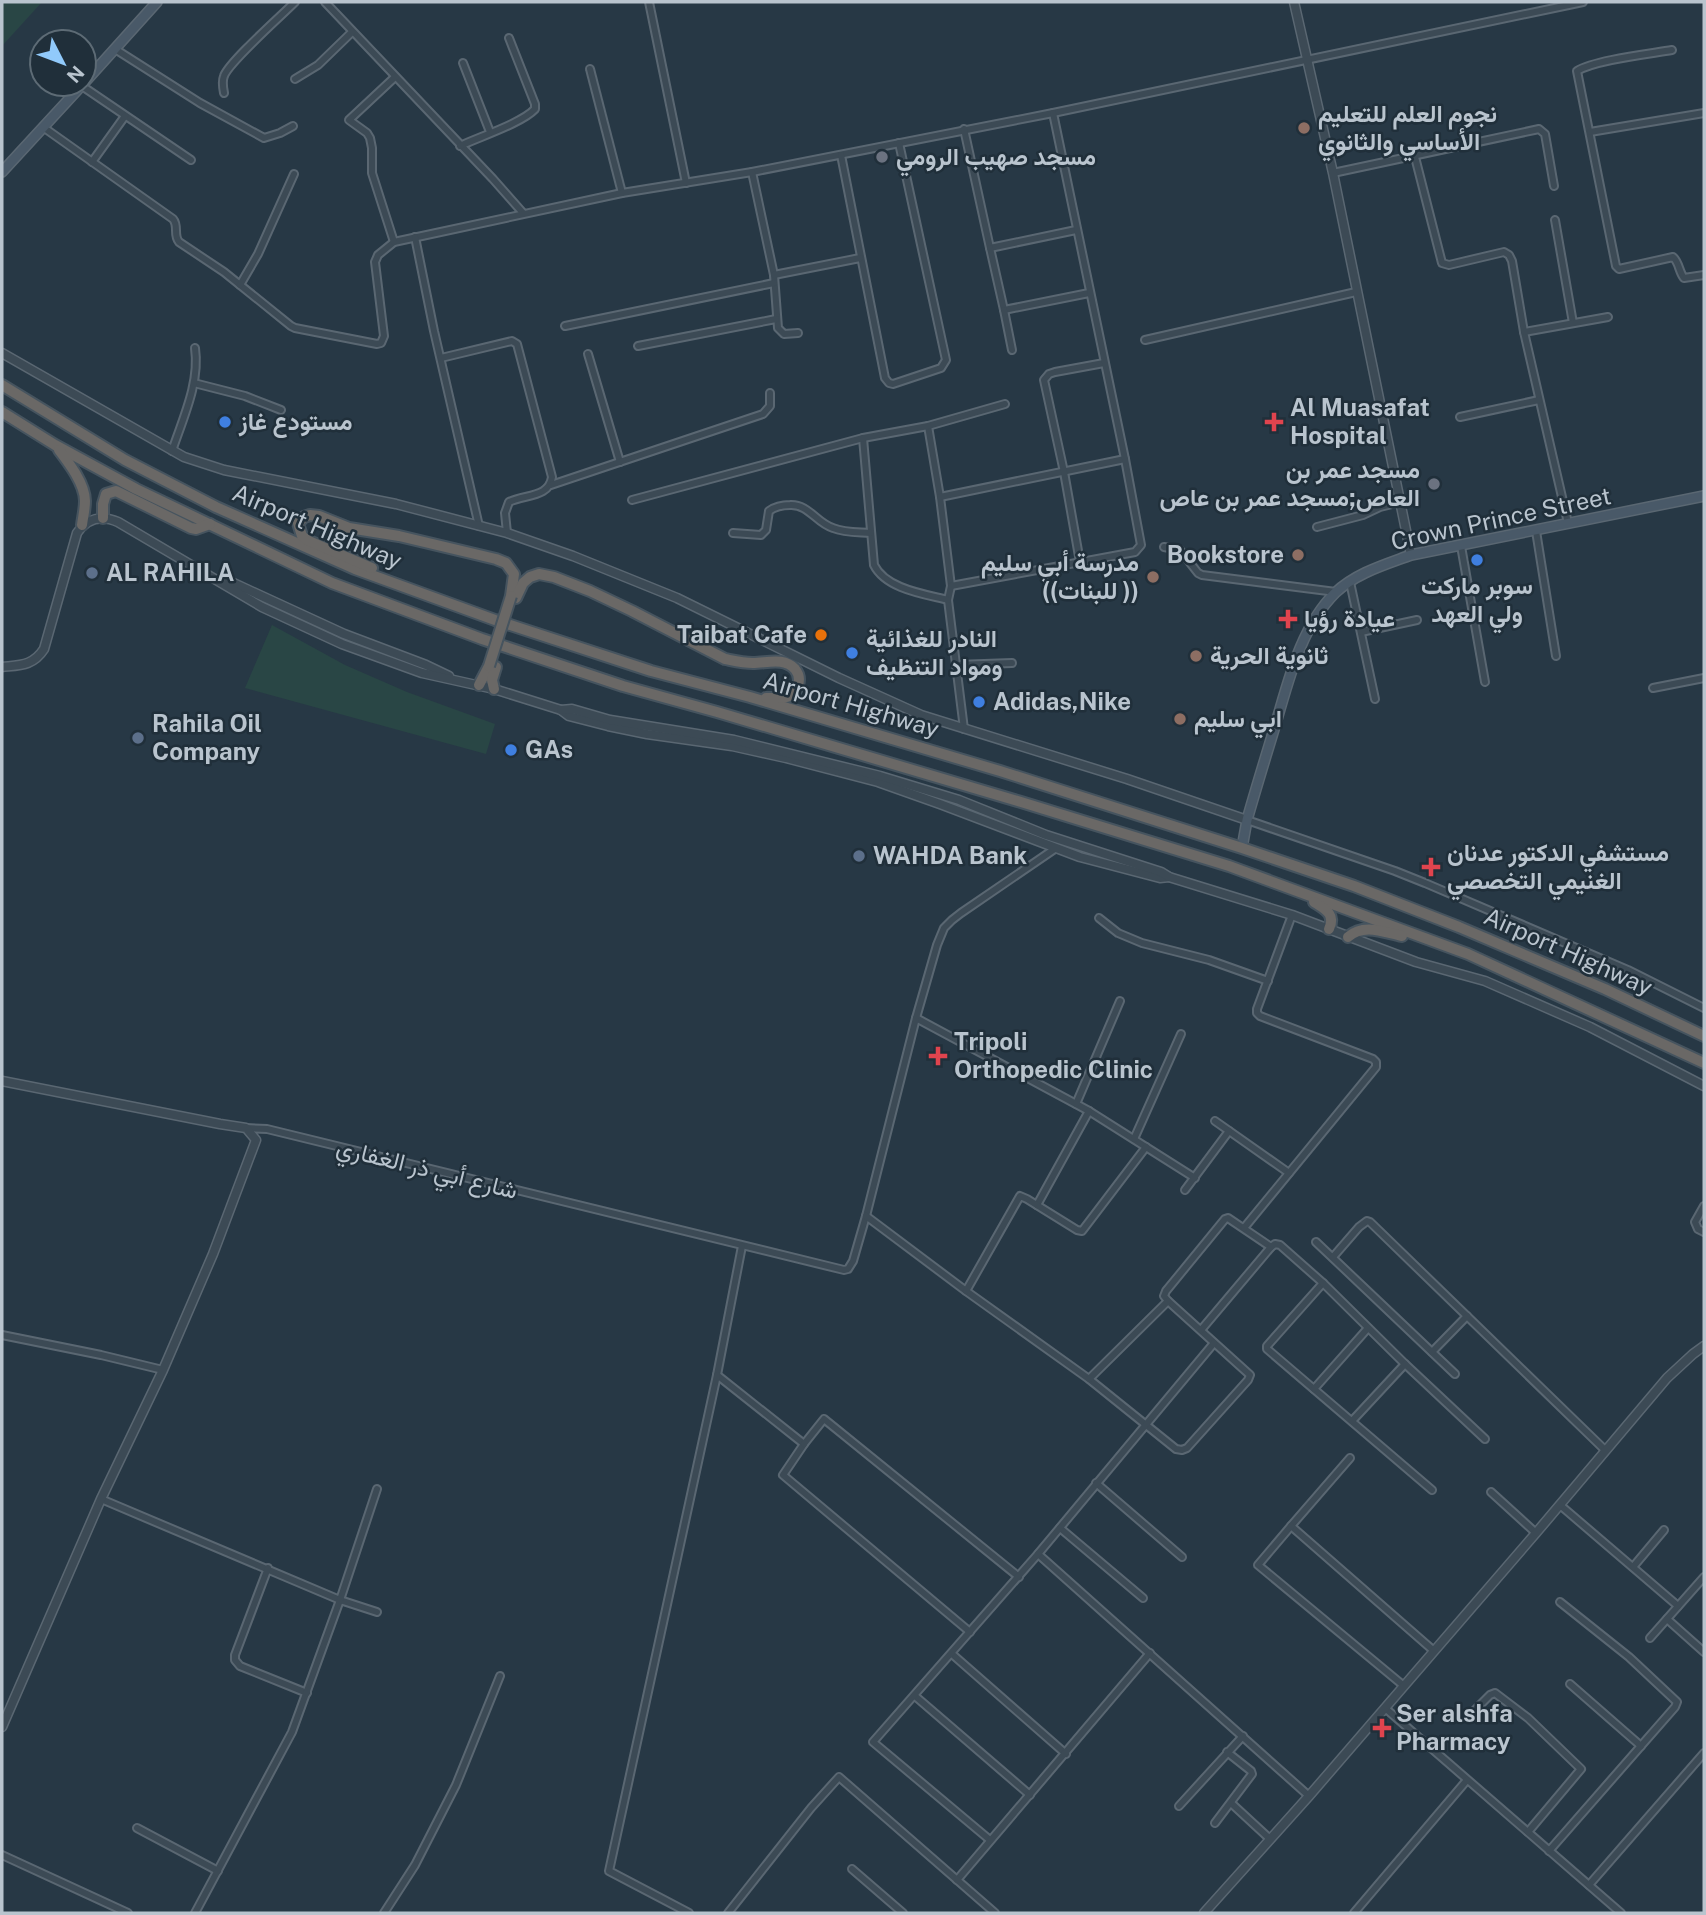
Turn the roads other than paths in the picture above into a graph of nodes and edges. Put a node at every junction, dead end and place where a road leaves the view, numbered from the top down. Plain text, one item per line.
1 (157, 2) edge
2 (295, 2) edge
3 (325, 2) edge
4 (649, 2) edge
5 (1294, 2) edge
6 (1534, 2) edge
7 (1583, 2) edge
8 (1536, 11) junction
9 (352, 32) junction
10 (509, 38) dead end
11 (114, 50) junction
12 (1672, 50) dead end
13 (1307, 60) junction
14 (463, 64) dead end
15 (98, 68) edge
16 (590, 69) dead end
17 (395, 77) junction
18 (295, 79) dead end
19 (224, 93) dead end
20 (98, 95) edge
21 (70, 98) edge
22 (1053, 113) junction
23 (1704, 113) edge
24 (125, 116) junction
25 (293, 126) dead end
26 (43, 127) junction
27 (964, 129) junction
28 (490, 132) junction
29 (1590, 132) junction
30 (899, 143) junction
31 (460, 146) junction
32 (841, 155) junction
33 (1415, 157) junction
34 (191, 160) dead end
35 (92, 162) junction
36 (2, 172) edge
37 (752, 172) junction
38 (1333, 173) junction
39 (294, 174) dead end
40 (686, 183) junction
41 (1554, 186) dead end
42 (622, 193) junction
43 (523, 214) junction
44 (1555, 220) dead end
45 (1076, 230) junction
46 (415, 237) junction
47 (394, 242) junction
48 (990, 248) junction
49 (860, 258) junction
50 (774, 275) junction
51 (1704, 275) edge
52 (774, 283) junction
53 (240, 285) junction
54 (1356, 292) junction
55 (1089, 293) junction
56 (1004, 310) junction
57 (1608, 317) dead end
58 (776, 319) junction
59 (1573, 323) junction
60 (565, 326) dead end
61 (1524, 332) junction
62 (798, 333) dead end
63 (1145, 340) dead end
64 (638, 346) dead end
65 (195, 348) dead end
66 (1012, 350) dead end
67 (2, 353) edge
68 (588, 354) dead end
69 (441, 358) junction
70 (1104, 363) junction
71 (194, 383) junction
72 (2, 385) edge
73 (770, 393) dead end
74 (1539, 400) junction
75 (1006, 404) dead end
76 (281, 410) dead end
77 (2, 412) edge
78 (1460, 417) dead end
79 (928, 426) junction
80 (863, 438) junction
81 (55, 445) junction
82 (172, 451) junction
83 (1125, 459) junction
84 (620, 462) junction
85 (1064, 472) junction
86 (551, 485) junction
87 (1704, 496) edge
88 (940, 497) junction
89 (632, 500) dead end
90 (1400, 502) junction
91 (103, 518) junction
92 (1568, 523) junction
93 (210, 524) junction
94 (82, 525) junction
95 (479, 526) junction
96 (1317, 527) dead end
97 (1535, 531) junction
98 (507, 533) junction
99 (733, 533) dead end
100 (871, 533) junction
101 (1461, 545) junction
102 (1164, 547) dead end
103 (1410, 555) junction
104 (1080, 562) junction
105 (1350, 582) junction
106 (951, 586) junction
107 (1336, 592) junction
108 (431, 597) junction
109 (514, 597) junction
110 (948, 600) junction
111 (1417, 620) dead end
112 (1361, 632) junction
113 (781, 649) junction
114 (1556, 656) dead end
115 (775, 661) junction
116 (1013, 663) dead end
117 (956, 665) junction
118 (2, 667) edge
119 (492, 667) junction
120 (1704, 678) edge
121 (1485, 682) dead end
122 (479, 685) junction
123 (494, 688) junction
124 (1653, 688) dead end
125 (750, 697) junction
126 (1375, 699) dead end
127 (964, 729) junction
128 (1247, 820) junction
129 (1058, 844) junction
130 (1242, 848) junction
131 (1293, 890) junction
132 (1292, 915) junction
133 (1099, 918) dead end
134 (1329, 929) junction
135 (1348, 937) junction
136 (1444, 945) junction
137 (1268, 981) junction
138 (1120, 1000) dead end
139 (1704, 1008) edge
140 (916, 1018) junction
141 (1181, 1034) dead end
142 (1704, 1036) edge
143 (1704, 1063) edge
144 (2, 1082) edge
145 (1704, 1086) edge
146 (1076, 1104) junction
147 (1089, 1111) junction
148 (1215, 1121) dead end
149 (246, 1128) junction
150 (1229, 1132) junction
151 (1134, 1139) junction
152 (1146, 1147) junction
153 (1289, 1173) junction
154 (1195, 1178) junction
155 (1185, 1191) dead end
156 (1037, 1205) junction
157 (1704, 1206) edge
158 (866, 1216) junction
159 (1244, 1228) junction
160 (1704, 1232) edge
161 (1316, 1242) dead end
162 (742, 1246) junction
163 (1271, 1247) junction
164 (1333, 1257) junction
165 (1323, 1283) junction
166 (966, 1291) junction
167 (1168, 1301) junction
168 (1467, 1316) junction
169 (1367, 1328) junction
170 (1201, 1330) junction
171 (2, 1335) edge
172 (1214, 1343) junction
173 (1704, 1346) edge
174 (1432, 1352) junction
175 (1405, 1364) junction
176 (163, 1370) junction
177 (1455, 1374) dead end
178 (717, 1375) junction
179 (1089, 1379) junction
180 (1314, 1390) junction
181 (1352, 1422) junction
182 (1146, 1423) junction
183 (1485, 1439) dead end
184 (804, 1444) junction
185 (1605, 1450) junction
186 (1350, 1458) dead end
187 (1096, 1483) junction
188 (377, 1489) dead end
189 (1432, 1490) dead end
190 (1491, 1492) dead end
191 (102, 1499) junction
192 (1560, 1505) junction
193 (1291, 1526) junction
194 (1060, 1528) junction
195 (1664, 1530) dead end
196 (1536, 1533) junction
197 (1038, 1555) junction
198 (1182, 1557) dead end
199 (1633, 1567) junction
200 (268, 1568) junction
201 (1019, 1577) junction
202 (1704, 1577) edge
203 (1143, 1598) dead end
204 (340, 1600) junction
205 (1560, 1602) dead end
206 (1678, 1606) junction
207 (377, 1612) dead end
208 (1667, 1619) junction
209 (970, 1632) junction
210 (1650, 1638) dead end
211 (1434, 1651) junction
212 (1704, 1652) edge
213 (1150, 1653) junction
214 (952, 1654) junction
215 (500, 1676) dead end
216 (1570, 1684) dead end
217 (1404, 1686) junction
218 (307, 1693) junction
219 (915, 1696) junction
220 (1385, 1708) junction
221 (1473, 1712) dead end
222 (2, 1727) edge
223 (1243, 1736) junction
224 (1641, 1746) junction
225 (1227, 1752) junction
226 (1704, 1753) edge
227 (1066, 1754) junction
228 (1467, 1780) junction
229 (1030, 1795) junction
230 (1309, 1796) junction
231 (1231, 1803) junction
232 (1179, 1806) dead end
233 (1215, 1823) dead end
234 (137, 1828) dead end
235 (1528, 1832) junction
236 (1270, 1839) junction
237 (990, 1840) junction
238 (1549, 1851) junction
239 (2, 1855) edge
240 (852, 1869) dead end
241 (218, 1871) junction
242 (957, 1880) junction
243 (1589, 1885) junction
244 (128, 1913) edge
245 (195, 1913) edge
246 (384, 1913) edge
247 (690, 1913) edge
248 (728, 1913) edge
249 (903, 1913) edge
250 (995, 1913) edge
251 (1204, 1913) edge
252 (1354, 1913) edge
253 (1621, 1913) edge

1 - 11 main road
2 - 19 street
3 - 9 street
4 - 40 street
5 - 13 street
6 - 8 street
7 - 8 street
8 - 13 street
9 - 17 street
9 - 18 street
10 - 28 street
11 - 15 main road
11 - 25 street
12 - 29 street
13 - 22 street
13 - 38 street
14 - 28 street
16 - 42 street
17 - 31 street
17 - 47 street
20 - 24 street
21 - 26 main road
22 - 27 street
22 - 45 street
23 - 29 street
24 - 34 street
24 - 35 street
26 - 35 street
26 - 36 main road
27 - 30 street
27 - 48 street
28 - 31 street
29 - 51 street
30 - 32 street
30 - 49 street
31 - 43 street
32 - 37 street
32 - 49 street
33 - 38 street
33 - 41 street
33 - 61 street
35 - 53 street
37 - 40 street
37 - 50 street
38 - 54 street
39 - 53 street
40 - 42 street
42 - 43 street
43 - 46 street
44 - 59 street
45 - 48 street
45 - 55 street
46 - 47 street
46 - 69 street
47 - 53 street
48 - 56 street
49 - 50 street
50 - 52 street
52 - 58 street
52 - 60 street
54 - 63 street
54 - 90 street
55 - 56 street
55 - 70 street
56 - 66 street
57 - 59 street
58 - 62 street
58 - 64 street
59 - 61 street
61 - 74 street
65 - 71 street
67 - 82 street
68 - 84 street
69 - 86 street
69 - 95 street
70 - 83 street
70 - 85 street
71 - 76 street
71 - 82 street
72 - 108 highway, Airport Highway
73 - 84 street
74 - 78 street
74 - 92 street
75 - 79 street
77 - 81 highway, Airport Highway
79 - 80 street
79 - 88 street
80 - 89 street
80 - 100 street
81 - 93 highway, Airport Highway
81 - 94 highway
82 - 95 street
83 - 85 street
83 - 104 street
84 - 86 street
85 - 88 street
85 - 104 street
86 - 98 street
87 - 92 main road, Crown Prince Street
88 - 106 street
90 - 96 street
90 - 103 street
91 - 93 highway
91 - 94 street
91 - 122 street
92 - 97 main road, Crown Prince Street
93 - 131 highway, Airport Highway
94 - 118 street
95 - 98 street
97 - 101 main road, Crown Prince Street
97 - 114 street
98 - 113 street
99 - 100 street
100 - 110 street
101 - 103 main road, Crown Prince Street
101 - 121 street
102 - 107 street
103 - 105 main road, Crown Prince Street
104 - 106 street
105 - 107 main road, Crown Prince Street
105 - 112 street
106 - 110 street
107 - 128 main road, Crown Prince Street
108 - 109 highway
108 - 125 highway, Airport Highway
109 - 115 highway
109 - 119 highway, bridge
110 - 117 street
111 - 112 street
112 - 126 street
113 - 115 highway
113 - 127 street
115 - 125 highway
116 - 117 street
117 - 127 street
119 - 122 highway
119 - 123 highway
120 - 124 street
122 - 123 street
123 - 129 street
125 - 130 highway, Airport Highway
127 - 128 street
128 - 130 main road, Crown Prince Street
128 - 139 street
129 - 132 street
129 - 140 street
130 - 142 highway, Airport Highway
131 - 134 highway
131 - 136 highway, Airport Highway
132 - 134 street
132 - 137 street
133 - 137 street
134 - 135 street
135 - 136 highway
135 - 145 street
136 - 143 highway, Airport Highway
137 - 153 street
138 - 146 street
140 - 146 street
140 - 158 street
141 - 151 street
144 - 149 street, شارع أبي ذر الغفاري
146 - 147 street
147 - 151 street
147 - 156 street
148 - 150 street
149 - 162 street, شارع أبي ذر الغفاري
149 - 176 street
150 - 153 street
150 - 154 street
151 - 152 street
152 - 154 street
152 - 156 street
153 - 159 street
154 - 155 street
156 - 166 street
157 - 160 street
158 - 162 street, شارع أبي ذر الغفاري
158 - 166 street
159 - 163 street
159 - 167 street
161 - 164 street
162 - 178 street
163 - 165 street
163 - 170 street
164 - 168 street
164 - 174 street
165 - 169 street
165 - 180 street
166 - 179 street
167 - 170 street
167 - 179 street
168 - 174 street
168 - 185 street
169 - 175 street
169 - 180 street
170 - 172 street
171 - 176 street
172 - 182 street
172 - 182 street
173 - 185 street
174 - 177 street
175 - 181 street
175 - 183 street
176 - 191 street
178 - 184 street
178 - 247 street
179 - 182 street
180 - 181 street
181 - 189 street
182 - 187 street
184 - 201 street
184 - 209 street
185 - 192 street
186 - 193 street
187 - 194 street
187 - 198 street
188 - 204 street
190 - 196 street
191 - 200 street
191 - 222 street
192 - 196 street
192 - 199 street
193 - 211 street
193 - 217 street
194 - 197 street
194 - 203 street
195 - 199 street
196 - 211 street
197 - 201 street
197 - 213 street
199 - 206 street
200 - 204 street
200 - 218 street
201 - 209 street
202 - 206 street
204 - 207 street
204 - 218 street
205 - 224 street
206 - 208 street
208 - 210 street
208 - 212 street
209 - 214 street
211 - 217 street
213 - 223 street
213 - 227 street
214 - 219 street
214 - 227 street
215 - 246 street
216 - 224 street
217 - 220 street
218 - 241 street
219 - 229 street
219 - 237 street
220 - 228 street
220 - 230 street
221 - 235 street
223 - 225 street
223 - 230 street
224 - 238 street
225 - 231 street
225 - 232 street
226 - 243 street
227 - 229 street
228 - 235 street
228 - 252 street
229 - 237 street
230 - 236 street
231 - 233 street
231 - 236 street
234 - 241 street
235 - 238 street
236 - 251 street
237 - 242 street
238 - 243 street
239 - 244 street
240 - 249 street
241 - 245 street
242 - 248 street
242 - 250 street
243 - 253 street

